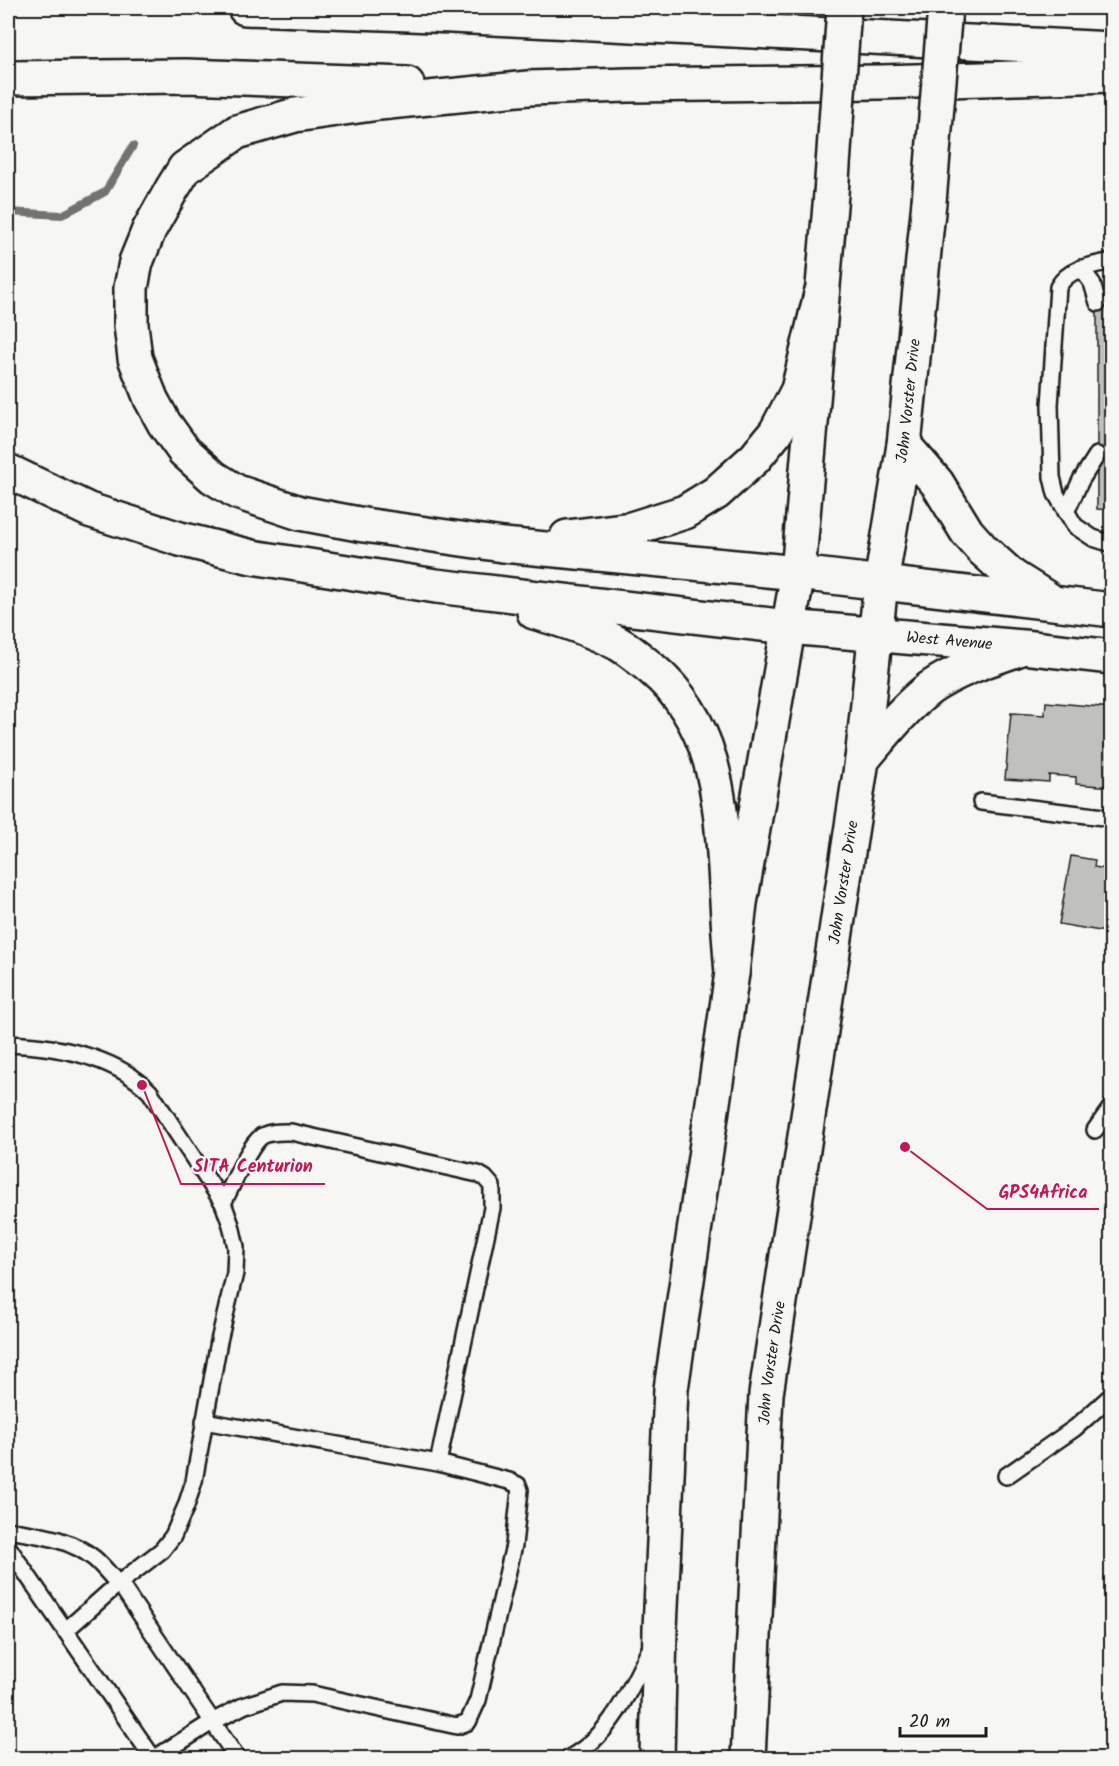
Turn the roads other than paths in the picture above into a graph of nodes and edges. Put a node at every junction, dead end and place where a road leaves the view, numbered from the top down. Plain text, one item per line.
1 (245, 8) edge
2 (844, 8) edge
3 (945, 8) edge
4 (1112, 49) edge
5 (1112, 75) edge
6 (8, 78) edge
7 (528, 88) junction
8 (1112, 261) edge
9 (1081, 268) junction
10 (821, 294) junction
11 (1098, 303) dead end
12 (904, 445) junction
13 (1097, 455) dead end
14 (8, 471) edge
15 (1066, 512) junction
16 (503, 544) junction
17 (1112, 544) edge
18 (798, 573) junction
19 (881, 583) junction
20 (436, 586) junction
21 (1055, 603) junction
22 (1112, 610) edge
23 (788, 627) junction
24 (876, 634) junction
25 (1023, 647) junction
26 (1112, 657) edge
27 (862, 760) junction
28 (981, 802) dead end
29 (1112, 818) edge
30 (732, 973) junction
31 (8, 1044) edge
32 (1112, 1106) edge
33 (1095, 1131) dead end
34 (223, 1203) junction
35 (1112, 1395) edge
36 (204, 1421) junction
37 (438, 1463) junction
38 (1006, 1476) dead end
39 (8, 1530) edge
40 (8, 1547) edge
41 (118, 1584) junction
42 (660, 1629) junction
43 (65, 1631) junction
44 (212, 1722) junction
45 (154, 1758) edge
46 (237, 1758) edge
47 (569, 1758) edge
48 (657, 1758) edge
49 (748, 1758) edge

1 - 4 main road
2 - 10 main road, bridge
3 - 12 main road, John Vorster Drive, bridge
5 - 7 main road
6 - 7 main road
7 - 16 main road
8 - 9 lane
9 - 11 lane
9 - 15 lane
10 - 16 main road
10 - 18 main road
12 - 19 main road, John Vorster Drive
12 - 21 main road
13 - 15 lane
14 - 20 main road
15 - 17 lane
16 - 18 main road
18 - 19 main road
18 - 23 main road
19 - 21 main road
19 - 24 main road, John Vorster Drive
20 - 23 main road, West Avenue
20 - 30 main road
21 - 22 main road
23 - 24 main road, West Avenue
23 - 30 main road
24 - 25 main road, West Avenue
24 - 27 main road, John Vorster Drive
25 - 26 main road, West Avenue
25 - 27 main road
27 - 49 main road, John Vorster Drive
28 - 29 lane
30 - 42 main road
31 - 34 lane
32 - 33 lane
34 - 36 lane
34 - 37 lane
35 - 38 lane
36 - 37 lane
36 - 41 lane
37 - 44 lane
39 - 41 lane
40 - 43 lane
41 - 43 lane
41 - 44 lane
42 - 47 lane
42 - 48 main road
43 - 45 lane
44 - 45 lane
44 - 46 lane

